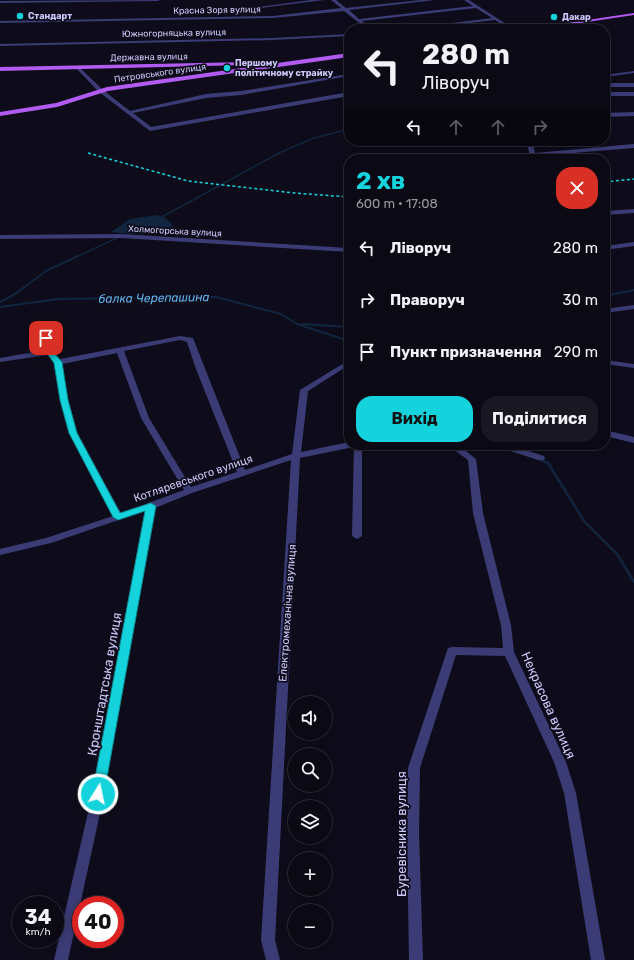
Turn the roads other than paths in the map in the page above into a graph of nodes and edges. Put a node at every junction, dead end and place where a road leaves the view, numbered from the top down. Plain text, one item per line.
1 (158, 0) edge
2 (322, 0) edge
3 (334, 0) edge
4 (433, 0) edge
5 (466, 0) edge
6 (0, 2) edge
7 (476, 7) junction
8 (252, 8) dead end
9 (345, 9) junction
10 (634, 14) edge
11 (496, 19) junction
12 (358, 20) junction
13 (0, 22) edge
14 (363, 24) edge
15 (452, 24) edge
16 (504, 24) edge
17 (565, 24) edge
18 (344, 35) edge
19 (0, 45) edge
20 (344, 56) edge
21 (299, 62) junction
22 (78, 67) junction
23 (0, 69) edge
24 (634, 72) edge
25 (610, 75) edge
26 (344, 76) edge
27 (610, 85) edge
28 (634, 85) edge
29 (100, 90) junction
30 (610, 94) edge
31 (634, 94) edge
32 (344, 95) edge
33 (130, 112) junction
34 (0, 114) edge
35 (634, 114) edge
36 (610, 115) edge
37 (634, 146) edge
38 (561, 154) edge
39 (634, 211) edge
40 (610, 213) edge
41 (0, 237) edge
42 (634, 244) edge
43 (610, 247) edge
44 (344, 250) edge
45 (634, 307) edge
46 (610, 310) edge
47 (42, 324) dead end
48 (120, 350) junction
49 (50, 352) junction
50 (0, 360) edge
51 (58, 362) junction
52 (610, 363) edge
53 (344, 365) edge
54 (634, 366) edge
55 (610, 434) edge
56 (634, 440) edge
57 (344, 446) edge
58 (358, 450) edge
59 (462, 450) edge
60 (516, 450) edge
61 (296, 456) junction
62 (541, 458) dead end
63 (242, 473) junction
64 (189, 491) junction
65 (151, 506) junction
66 (118, 517) junction
67 (357, 536) dead end
68 (0, 552) edge
69 (509, 652) junction
70 (60, 960) edge
71 (273, 960) edge
72 (416, 960) edge
73 (598, 960) edge

1 - 6 street
2 - 8 street
3 - 9 street
4 - 9 street, Красна Зоря вулиця
5 - 7 street
7 - 11 street
7 - 12 street
9 - 12 street
9 - 13 street, Красна Зоря вулиця
10 - 17 main road
11 - 15 street
11 - 16 street
12 - 14 street
18 - 19 street, Южногорняцька вулиця
20 - 21 main road, Петровського вулиця
21 - 22 main road, Державна вулиця
21 - 29 main road, Петровського вулиця
22 - 23 main road, Державна вулиця
22 - 29 street
24 - 25 street
26 - 33 street
27 - 28 street
29 - 33 street
29 - 34 main road, Петровського вулиця
30 - 31 street
32 - 33 street
35 - 36 street
37 - 38 street
39 - 40 street
41 - 44 street, Холмогорська вулиця
42 - 43 street
45 - 46 street
47 - 49 street
48 - 51 street
48 - 63 street
48 - 64 street
49 - 50 street
49 - 51 street
51 - 66 street
52 - 54 street
53 - 61 street, Електромеханічна вулиця
55 - 56 street
57 - 61 street, Котляревського вулиця
58 - 67 street
59 - 69 street, Некрасова вулиця
60 - 62 street
61 - 63 street, Котляревського вулиця
61 - 71 street, Електромеханічна вулиця
63 - 64 street, Котляревського вулиця
64 - 65 street, Котляревського вулиця
65 - 66 street, Котляревського вулиця
65 - 70 street, Кронштадтська вулиця
66 - 68 street, Котляревського вулиця
69 - 72 street, Буревісника вулиця
69 - 73 street, Некрасова вулиця

